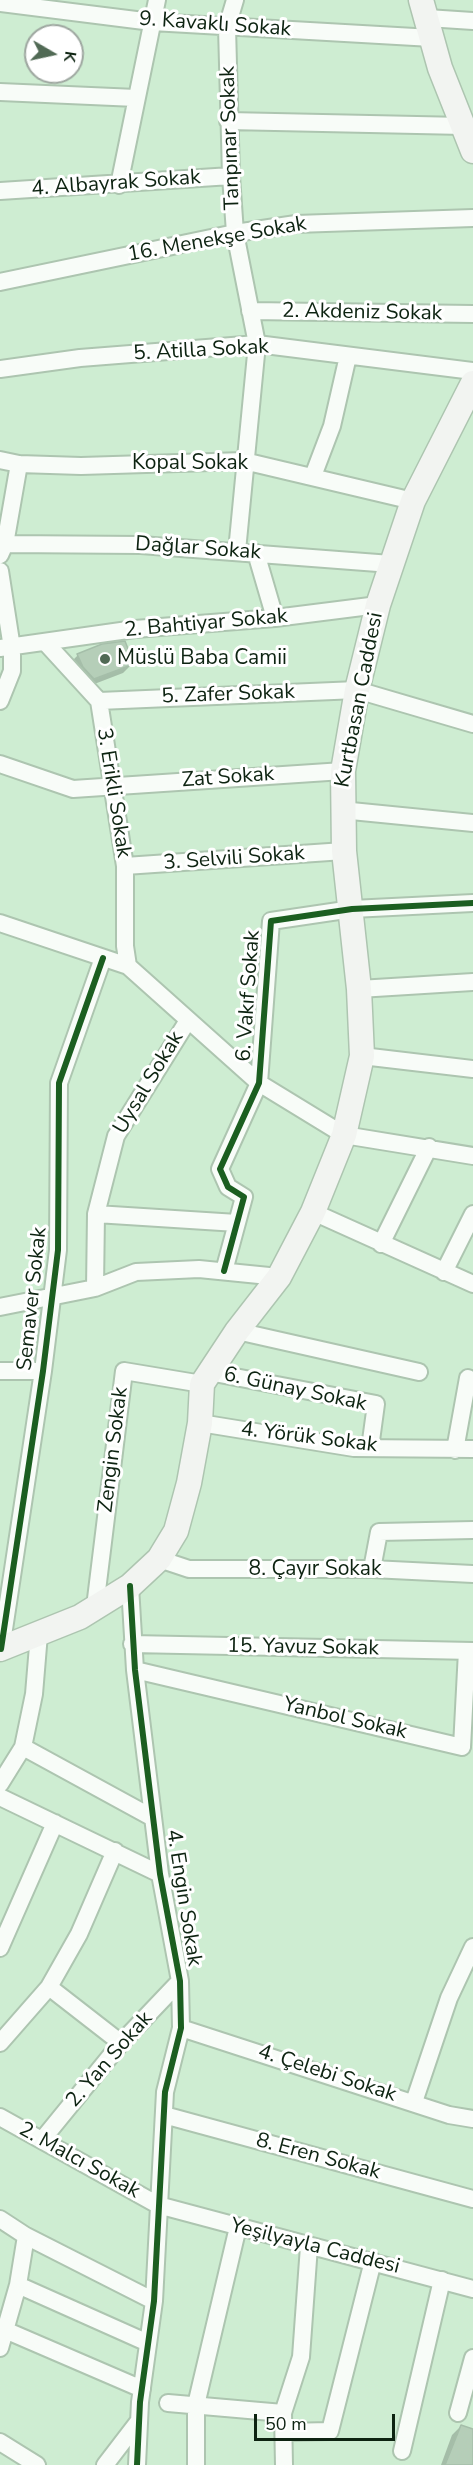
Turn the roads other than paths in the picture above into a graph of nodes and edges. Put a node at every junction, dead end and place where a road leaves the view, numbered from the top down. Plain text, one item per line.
1 (157, 0) edge
2 (235, 0) edge
3 (0, 3) edge
4 (49, 5) edge
5 (427, 19) edge
6 (473, 21) edge
7 (152, 22) junction
8 (227, 27) junction
9 (0, 92) edge
10 (136, 98) junction
11 (464, 113) edge
12 (228, 121) junction
13 (473, 151) edge
14 (231, 176) junction
15 (119, 185) junction
16 (0, 191) edge
17 (473, 218) edge
18 (235, 233) junction
19 (0, 282) edge
20 (250, 311) junction
21 (473, 314) edge
22 (257, 344) junction
23 (348, 356) junction
24 (0, 369) edge
25 (473, 371) edge
26 (473, 384) edge
27 (0, 460) edge
28 (244, 461) junction
29 (19, 464) junction
30 (313, 477) junction
31 (413, 501) junction
32 (3, 550) edge
33 (237, 551) junction
34 (256, 553) junction
35 (391, 564) junction
36 (0, 572) edge
37 (378, 605) junction
38 (275, 618) junction
39 (45, 642) junction
40 (6, 648) edge
41 (357, 690) junction
42 (0, 701) edge
43 (99, 701) junction
44 (473, 724) edge
45 (0, 764) edge
46 (343, 771) junction
47 (113, 786) junction
48 (341, 810) junction
49 (473, 823) edge
50 (344, 852) junction
51 (125, 866) junction
52 (473, 903) edge
53 (352, 909) junction
54 (0, 923) edge
55 (103, 958) junction
56 (128, 966) junction
57 (473, 982) edge
58 (359, 990) junction
59 (187, 1022) junction
60 (362, 1056) junction
61 (473, 1069) edge
62 (259, 1083) junction
63 (344, 1135) junction
64 (429, 1147) junction
65 (473, 1156) edge
66 (313, 1212) junction
67 (96, 1214) junction
68 (473, 1214) edge
69 (237, 1223) junction
70 (381, 1244) junction
71 (224, 1271) junction
72 (444, 1272) junction
73 (279, 1277) junction
74 (473, 1284) edge
75 (95, 1288) junction
76 (51, 1297) junction
77 (0, 1306) edge
78 (237, 1332) junction
79 (0, 1371) edge
80 (43, 1371) junction
81 (419, 1372) dead end
82 (205, 1378) junction
83 (468, 1378) dead end
84 (200, 1423) junction
85 (370, 1448) junction
86 (473, 1449) edge
87 (455, 1450) junction
88 (473, 1530) edge
89 (159, 1559) junction
90 (372, 1569) junction
91 (473, 1574) edge
92 (130, 1586) junction
93 (95, 1607) junction
94 (39, 1634) junction
95 (132, 1644) junction
96 (1, 1649) edge
97 (470, 1651) edge
98 (135, 1670) junction
99 (23, 1747) junction
100 (0, 1784) edge
101 (0, 1797) edge
102 (153, 1818) junction
103 (56, 1823) junction
104 (115, 1851) junction
105 (160, 1874) junction
106 (473, 1947) edge
107 (0, 1948) edge
108 (180, 1981) junction
109 (49, 1987) junction
110 (181, 2028) junction
111 (0, 2043) edge
112 (121, 2043) junction
113 (414, 2102) junction
114 (164, 2115) junction
115 (0, 2116) edge
116 (473, 2119) edge
117 (42, 2140) junction
118 (473, 2199) edge
119 (158, 2205) junction
120 (0, 2219) edge
121 (238, 2228) junction
122 (26, 2236) junction
123 (309, 2246) junction
124 (373, 2261) junction
125 (442, 2280) junction
126 (18, 2285) junction
127 (473, 2289) edge
128 (154, 2301) junction
129 (5, 2330) junction
130 (148, 2343) junction
131 (0, 2348) edge
132 (473, 2358) edge
133 (142, 2389) junction
134 (168, 2403) dead end
135 (196, 2405) junction
136 (283, 2413) junction
137 (458, 2413) dead end
138 (138, 2422) junction
139 (284, 2432) junction
140 (0, 2442) edge
141 (402, 2451) dead end
142 (37, 2465) edge
143 (105, 2465) edge
144 (137, 2465) edge
145 (196, 2465) edge
146 (284, 2465) edge

1 - 7 street
2 - 8 street, Tanpınar Sokak
3 - 4 street, 9. Kavaklı Sokak
4 - 7 street, 9. Kavaklı Sokak
5 - 6 street, 9. Kavaklı Sokak
5 - 8 street, 9. Kavaklı Sokak
5 - 11 main road
7 - 8 street, 9. Kavaklı Sokak
7 - 10 street
8 - 12 street, Tanpınar Sokak
9 - 10 street
10 - 15 street
11 - 12 street
11 - 13 main road
12 - 14 street, Tanpınar Sokak
14 - 15 street, 4. Albayrak Sokak
14 - 18 street, Tanpınar Sokak
15 - 16 street, 4. Albayrak Sokak
17 - 18 street, 16. Menekşe Sokak
18 - 19 street, 16. Menekşe Sokak
18 - 20 street, Tanpınar Sokak
20 - 21 street, 2. Akdeniz Sokak
20 - 22 street, Tanpınar Sokak
22 - 23 street, 5. Atilla Sokak
22 - 24 street, 5. Atilla Sokak
22 - 28 street, Tanpınar Sokak
23 - 25 street, 5. Atilla Sokak
23 - 30 street
26 - 31 main road, Kurtbasan Caddesi
27 - 29 street, Kopal Sokak
28 - 29 street, Kopal Sokak
28 - 30 street, Kopal Sokak
28 - 33 street, Tanpınar Sokak
29 - 32 street
30 - 31 street, Kopal Sokak
31 - 35 main road, Kurtbasan Caddesi
32 - 33 street, Dağlar Sokak
33 - 34 street, Dağlar Sokak
34 - 35 street, Dağlar Sokak
34 - 38 street
35 - 37 main road, Kurtbasan Caddesi
36 - 40 street
37 - 38 street, 2. Bahtiyar Sokak
37 - 41 main road, Kurtbasan Caddesi
38 - 39 street, 2. Bahtiyar Sokak
39 - 40 street, 2. Bahtiyar Sokak
39 - 43 street, 3. Erikli Sokak
40 - 42 street
41 - 43 street, 5. Zafer Sokak
41 - 44 street, 5. Zafer Sokak
41 - 46 main road, Kurtbasan Caddesi
43 - 47 street, 3. Erikli Sokak
45 - 47 street, Zat Sokak
46 - 47 street, Zat Sokak
46 - 48 main road, Kurtbasan Caddesi
47 - 51 street, 3. Erikli Sokak
48 - 49 street
48 - 50 main road, Kurtbasan Caddesi
50 - 51 street, 3. Selvili Sokak
50 - 53 main road, Kurtbasan Caddesi
51 - 56 street, 3. Erikli Sokak
52 - 53 street
53 - 58 main road, Kurtbasan Caddesi
53 - 62 street, 6. Vakıf Sokak
54 - 55 street
55 - 56 street
55 - 76 street, Semaver Sokak
56 - 59 street
57 - 58 street
58 - 60 main road, Kurtbasan Caddesi
59 - 62 street
59 - 67 street, Uysal Sokak
60 - 61 street
60 - 63 main road, Kurtbasan Caddesi
62 - 63 street
62 - 69 street
63 - 64 street
63 - 66 main road, Kurtbasan Caddesi
64 - 65 street
64 - 70 street
66 - 70 street
66 - 73 main road, Kurtbasan Caddesi
67 - 69 street
67 - 75 street, Uysal Sokak
68 - 72 street
69 - 71 street
70 - 72 street
71 - 73 street
71 - 75 street
72 - 74 street
73 - 78 main road, Kurtbasan Caddesi
75 - 76 street
76 - 77 street
76 - 80 street, Semaver Sokak
78 - 81 street
78 - 82 main road, Kurtbasan Caddesi
79 - 80 street
80 - 96 street, Semaver Sokak
82 - 84 main road
82 - 85 street, 6. Günay Sokak
82 - 93 street, Zengin Sokak
83 - 87 street
84 - 85 street, 4. Yörük Sokak
84 - 89 main road
85 - 87 street, 4. Yörük Sokak
86 - 87 street, 4. Yörük Sokak
88 - 90 street
89 - 90 street, 8. Çayır Sokak
89 - 92 main road
90 - 91 street, 8. Çayır Sokak
92 - 93 main road
92 - 95 street, 4. Engin Sokak
93 - 94 main road
94 - 96 main road
94 - 99 street
95 - 97 street, 15. Yavuz Sokak
95 - 98 street, 4. Engin Sokak
97 - 98 street, Yanbol Sokak
98 - 102 street, 4. Engin Sokak
99 - 100 street
99 - 102 street
101 - 103 street
102 - 105 street, 4. Engin Sokak
103 - 104 street
103 - 107 street
104 - 105 street
104 - 109 street
105 - 108 street, 4. Engin Sokak
106 - 113 street
108 - 110 street, 4. Engin Sokak
108 - 112 street, 2. Yan Sokak
109 - 111 street
109 - 112 street
110 - 113 street, 4. Çelebi Sokak
110 - 114 street, 4. Engin Sokak
112 - 117 street, 2. Yan Sokak
113 - 116 street, 4. Çelebi Sokak
114 - 118 street, 8. Eren Sokak
114 - 119 street, 4. Engin Sokak
115 - 117 street, 2. Malcı Sokak
117 - 119 street, 2. Malcı Sokak
119 - 121 street, Yeşilyayla Caddesi
119 - 128 street, 4. Engin Sokak
120 - 122 street
121 - 123 street, Yeşilyayla Caddesi
121 - 135 street
122 - 126 street
122 - 128 street
123 - 124 street, Yeşilyayla Caddesi
123 - 136 street
124 - 125 street, Yeşilyayla Caddesi
124 - 139 street
125 - 127 street, Yeşilyayla Caddesi
125 - 141 street
126 - 129 street
126 - 130 street
128 - 130 street, 4. Engin Sokak
129 - 131 street
129 - 133 street
130 - 133 street, 4. Engin Sokak
132 - 137 street
133 - 138 street, 4. Engin Sokak
134 - 135 street
135 - 136 street
135 - 145 street
136 - 139 street
138 - 143 street
138 - 144 street, 4. Engin Sokak
139 - 146 street
140 - 142 street

